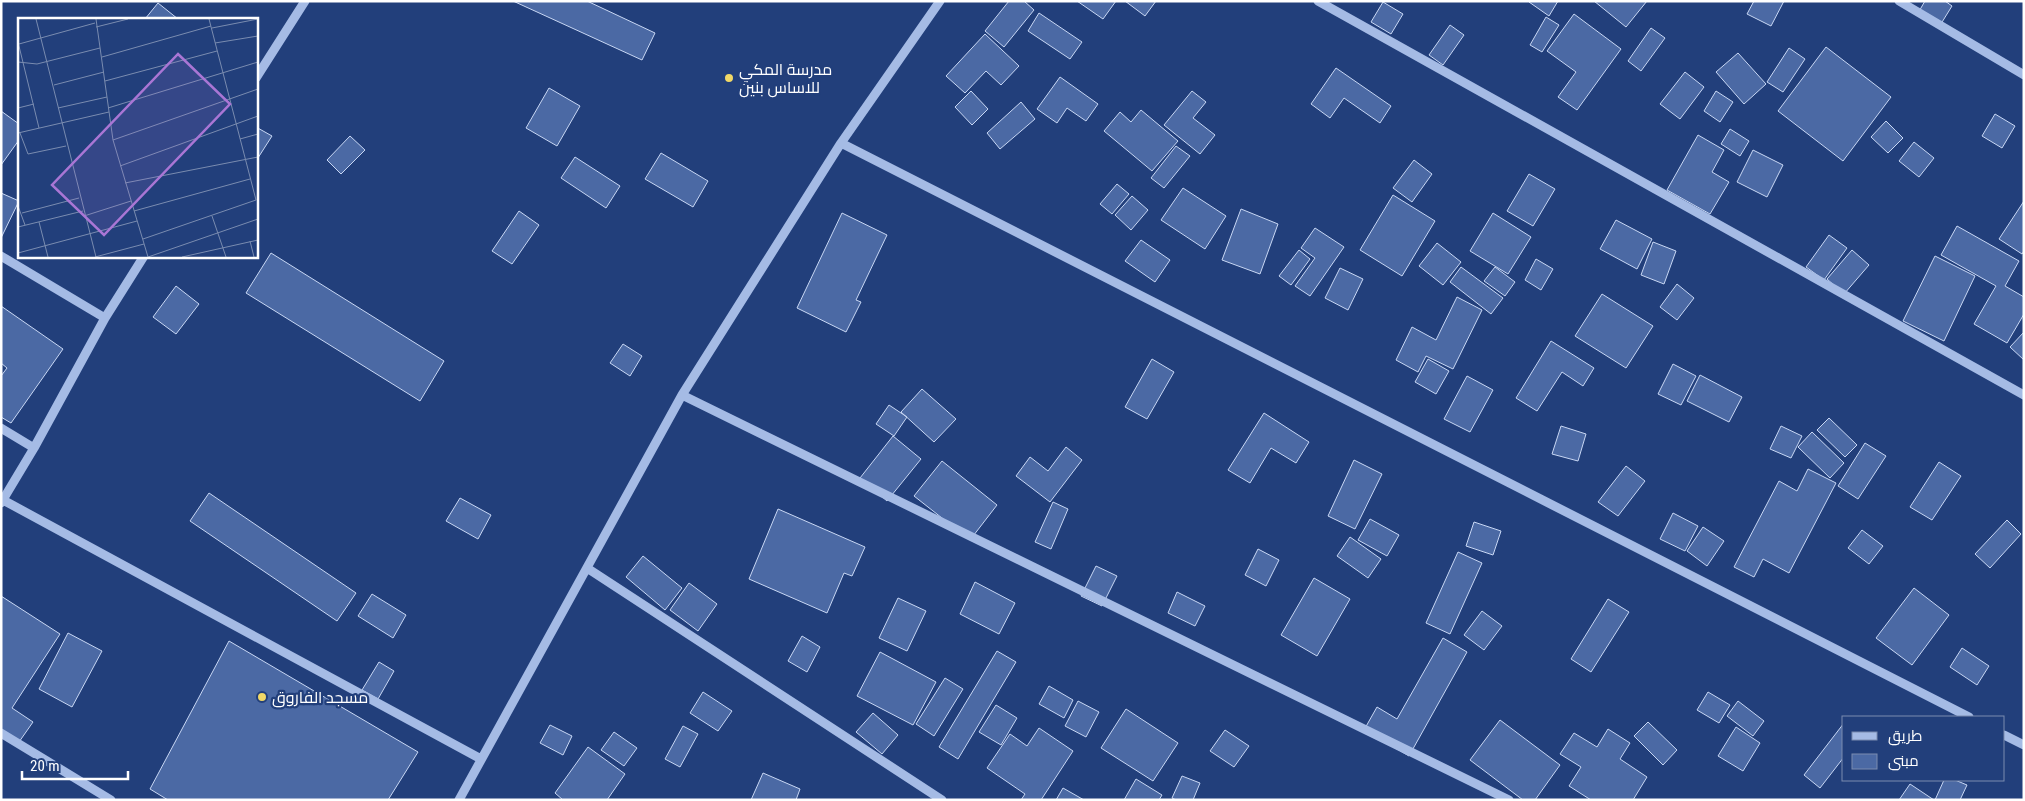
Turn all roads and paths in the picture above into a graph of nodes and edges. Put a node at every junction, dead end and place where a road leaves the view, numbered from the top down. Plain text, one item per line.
1 (305, 1) edge
2 (940, 1) edge
3 (1318, 1) edge
4 (1899, 1) edge
5 (258, 75) edge
6 (2024, 75) edge
7 (840, 143) junction
8 (1, 256) edge
9 (143, 258) edge
10 (105, 318) junction
11 (682, 395) junction
12 (2024, 395) edge
13 (1, 428) edge
14 (34, 448) junction
15 (2, 501) edge
16 (587, 568) junction
17 (1967, 716) edge
18 (1, 733) edge
19 (2005, 736) edge
20 (2024, 745) edge
21 (481, 759) junction
22 (111, 800) edge
23 (458, 800) edge
24 (942, 800) edge
25 (1509, 800) edge

1 - 5 street
2 - 7 street
3 - 12 street
4 - 6 street
7 - 11 street
7 - 17 street
8 - 10 street
9 - 10 street
10 - 14 street
11 - 16 street
11 - 25 street
13 - 14 street
14 - 15 street
15 - 21 street
16 - 21 street
16 - 24 street
18 - 22 street
19 - 20 street
21 - 23 street

